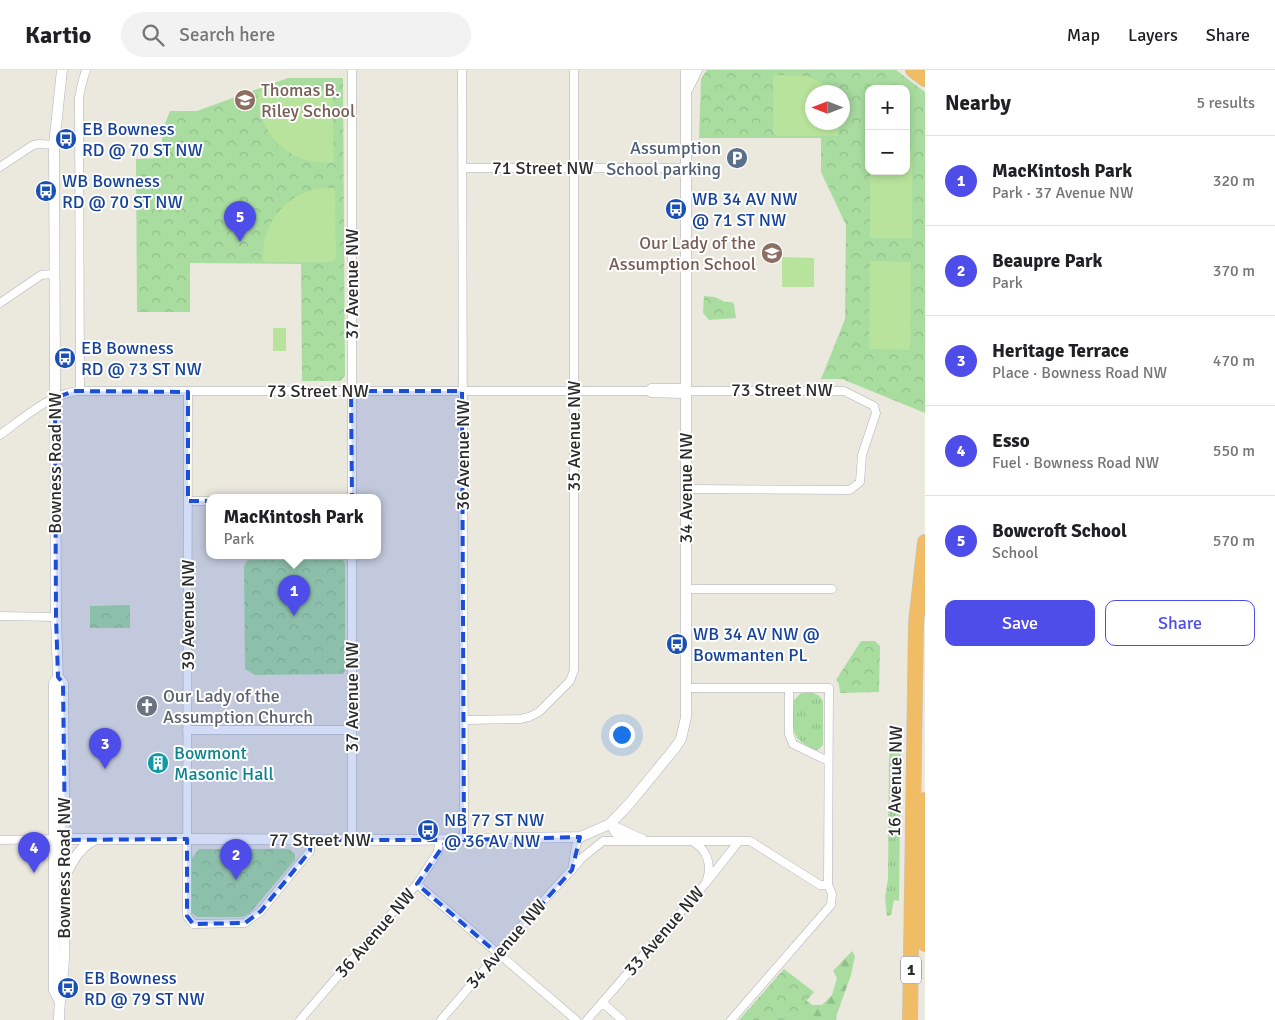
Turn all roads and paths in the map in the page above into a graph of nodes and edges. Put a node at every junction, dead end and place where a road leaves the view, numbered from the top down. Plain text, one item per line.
1 (62, 70) edge
2 (86, 70) edge
3 (352, 70) edge
4 (462, 70) edge
5 (574, 70) edge
6 (686, 70) edge
7 (696, 70) edge
8 (913, 70) edge
9 (925, 79) edge
10 (686, 93) junction
11 (54, 145) junction
12 (0, 167) edge
13 (462, 168) junction
14 (574, 168) junction
15 (685, 168) junction
16 (54, 274) junction
17 (0, 303) edge
18 (80, 391) junction
19 (352, 391) junction
20 (685, 391) junction
21 (188, 392) junction
22 (462, 392) junction
23 (574, 392) junction
24 (55, 398) junction
25 (0, 435) edge
26 (686, 489) junction
27 (352, 494) edge
28 (188, 501) junction
29 (206, 501) edge
30 (925, 542) edge
31 (352, 559) edge
32 (686, 589) junction
33 (832, 589) dead end
34 (0, 616) edge
35 (56, 617) junction
36 (687, 688) junction
37 (789, 689) junction
38 (464, 720) junction
39 (187, 730) junction
40 (352, 730) junction
41 (828, 761) junction
42 (925, 800) edge
43 (610, 824) junction
44 (580, 837) junction
45 (186, 838) junction
46 (95, 839) junction
47 (0, 840) edge
48 (60, 840) junction
49 (311, 840) junction
50 (352, 840) junction
51 (439, 840) junction
52 (464, 840) junction
53 (691, 840) junction
54 (629, 841) junction
55 (647, 841) junction
56 (739, 841) junction
57 (582, 858) junction
58 (572, 870) junction
59 (64, 877) junction
60 (417, 884) junction
61 (705, 884) junction
62 (828, 885) junction
63 (917, 921) junction
64 (925, 944) edge
65 (498, 954) junction
66 (59, 1000) junction
67 (603, 1003) junction
68 (59, 1020) edge
69 (300, 1020) edge
70 (442, 1020) edge
71 (576, 1020) edge
72 (587, 1020) edge
73 (622, 1020) edge
74 (730, 1020) edge
75 (900, 1020) edge
76 (910, 1020) edge
77 (920, 1020) edge

1 - 11 street, Bowness Road NW
2 - 18 street, Bowness Road NW
3 - 19 street, 37 Avenue NW
4 - 13 street, 36 Avenue NW
5 - 14 street, 35 Avenue NW
6 - 10 street, 34 Avenue NW
7 - 10 street, 34 Avenue NW
8 - 9 highway
10 - 15 street, 34 Avenue NW
11 - 12 street
11 - 16 street, Bowness Road NW
13 - 14 street, 71 Street NW
13 - 22 street, 36 Avenue NW
14 - 15 street, 71 Street NW
14 - 23 street, 35 Avenue NW
15 - 20 street, 34 Avenue NW
16 - 17 street
16 - 24 street, Bowness Road NW
18 - 21 street, 73 Street NW
18 - 24 street, 73 Street NW
19 - 21 street, 73 Street NW
19 - 22 street, 73 Street NW
19 - 27 street, 37 Avenue NW
20 - 23 street, 73 Street NW
20 - 26 street, 34 Avenue NW
20 - 26 street, 73 Street NW
21 - 28 street, 39 Avenue NW
22 - 23 street, 73 Street NW
22 - 38 street, 36 Avenue NW
23 - 38 street, 35 Avenue NW
24 - 25 street, 73 Street NW
24 - 35 street, Bowness Road NW
26 - 32 street, 34 Avenue NW
28 - 29 street
28 - 39 street, 39 Avenue NW
30 - 63 highway, 16 Avenue NW / 1
31 - 40 street, 37 Avenue NW
32 - 33 street
32 - 36 street, 34 Avenue NW
34 - 35 street
35 - 48 street, Bowness Road NW
36 - 37 street
36 - 43 street, 34 Avenue NW
37 - 41 street
37 - 41 street
38 - 52 street, 36 Avenue NW
39 - 40 street
39 - 45 street, 39 Avenue NW
40 - 50 street, 37 Avenue NW
41 - 62 street
42 - 63 highway, 16 Avenue NW / 1
43 - 44 street, 34 Avenue NW
43 - 54 street
43 - 55 street
44 - 52 street, 77 Street NW
44 - 57 street
44 - 58 street
45 - 46 street, 77 Street NW
45 - 49 street, 77 Street NW
45 - 49 street, 39 Avenue NW
46 - 48 street, 77 Street NW
46 - 59 street
47 - 48 street, 77 Street NW
48 - 59 street, Bowness Road NW
48 - 66 street, Bowness Road NW
49 - 50 street, 77 Street NW
50 - 51 street, 77 Street NW
51 - 52 street, 77 Street NW
51 - 60 street, 36 Avenue NW
53 - 55 street
53 - 56 street
53 - 61 street
54 - 55 street
54 - 57 street
56 - 61 street, 33 Avenue NW
56 - 62 street
57 - 58 street, 34 Avenue NW
58 - 65 street, 34 Avenue NW
59 - 66 street, Bowness Road NW
60 - 65 street
60 - 69 street, 36 Avenue NW
61 - 67 street, 33 Avenue NW
62 - 74 street
63 - 64 highway
63 - 75 highway
63 - 76 highway, 16 Avenue NW / 1
63 - 77 highway, 16 Avenue NW / 1
65 - 70 street, 34 Avenue NW
65 - 71 street
66 - 68 street, Bowness Road NW
67 - 72 street, 33 Avenue NW
67 - 73 street

